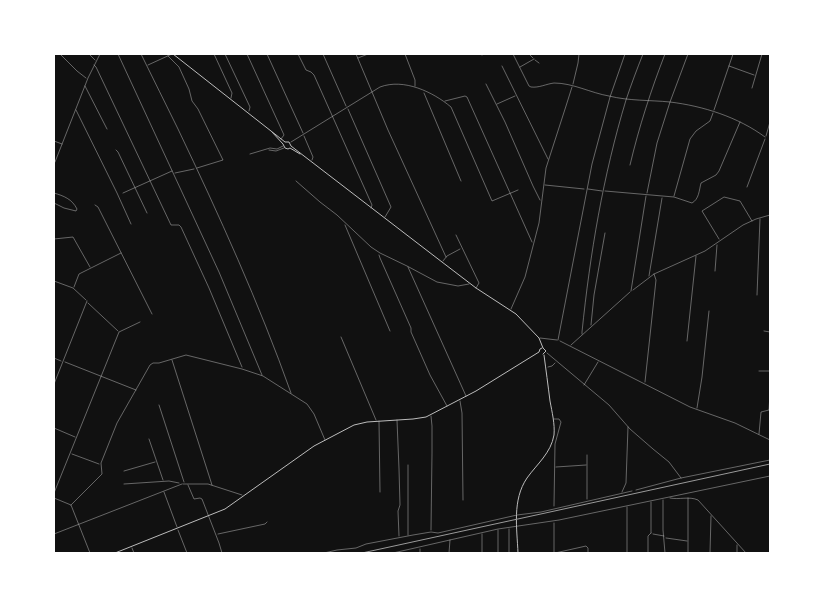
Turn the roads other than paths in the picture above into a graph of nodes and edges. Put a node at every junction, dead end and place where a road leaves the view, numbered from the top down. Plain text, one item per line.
1 (60, 54) edge
2 (89, 54) edge
3 (100, 54) edge
4 (118, 54) edge
5 (141, 54) edge
6 (172, 54) edge
7 (214, 54) edge
8 (225, 54) edge
9 (247, 54) edge
10 (267, 54) edge
11 (298, 54) edge
12 (323, 54) edge
13 (356, 54) edge
14 (368, 54) edge
15 (405, 54) edge
16 (514, 54) edge
17 (529, 54) edge
18 (579, 54) edge
19 (625, 54) edge
20 (643, 54) edge
21 (665, 54) edge
22 (688, 54) edge
23 (733, 54) edge
24 (762, 54) edge
25 (168, 56) junction
26 (358, 58) junction
27 (534, 59) junction
28 (96, 61) junction
29 (539, 63) dead end
30 (94, 65) junction
31 (147, 66) junction
32 (502, 66) dead end
33 (729, 66) junction
34 (520, 67) junction
35 (756, 76) junction
36 (88, 78) junction
37 (486, 84) dead end
38 (85, 85) junction
39 (572, 86) junction
40 (414, 88) junction
41 (752, 88) dead end
42 (372, 91) junction
43 (424, 91) junction
44 (516, 95) junction
45 (610, 97) junction
46 (626, 98) junction
47 (230, 99) junction
48 (443, 101) junction
49 (648, 101) junction
50 (670, 102) junction
51 (496, 104) junction
52 (347, 107) junction
53 (76, 110) junction
54 (248, 112) junction
55 (714, 112) junction
56 (332, 116) junction
57 (740, 122) junction
58 (770, 122) edge
59 (107, 129) dead end
60 (304, 134) junction
61 (765, 137) junction
62 (281, 140) junction
63 (54, 141) edge
64 (290, 143) junction
65 (63, 144) junction
66 (284, 145) junction
67 (290, 147) junction
68 (116, 150) dead end
69 (250, 154) dead end
70 (548, 159) junction
71 (56, 162) dead end
72 (311, 162) junction
73 (630, 165) dead end
74 (196, 168) junction
75 (173, 170) junction
76 (174, 174) junction
77 (150, 180) junction
78 (461, 180) dead end
79 (296, 181) dead end
80 (544, 185) junction
81 (747, 186) dead end
82 (135, 187) junction
83 (586, 189) junction
84 (518, 190) dead end
85 (603, 191) junction
86 (54, 193) edge
87 (123, 193) dead end
88 (510, 193) junction
89 (646, 195) junction
90 (663, 196) junction
91 (674, 197) junction
92 (542, 201) junction
93 (54, 203) edge
94 (95, 205) dead end
95 (371, 208) junction
96 (147, 213) dead end
97 (770, 214) edge
98 (760, 217) junction
99 (384, 218) junction
100 (752, 221) junction
101 (131, 224) dead end
102 (346, 224) junction
103 (605, 233) dead end
104 (456, 235) dead end
105 (54, 239) edge
106 (720, 240) junction
107 (533, 243) junction
108 (716, 244) junction
109 (462, 248) junction
110 (121, 253) junction
111 (380, 253) junction
112 (696, 254) junction
113 (446, 257) junction
114 (442, 262) junction
115 (407, 266) junction
116 (91, 268) junction
117 (715, 271) dead end
118 (654, 274) junction
119 (649, 278) junction
120 (54, 280) edge
121 (471, 284) junction
122 (74, 288) junction
123 (476, 288) junction
124 (631, 291) junction
125 (757, 295) dead end
126 (87, 301) junction
127 (511, 310) junction
128 (709, 311) dead end
129 (152, 314) dead end
130 (140, 322) dead end
131 (592, 326) junction
132 (390, 331) dead end
133 (764, 331) dead end
134 (119, 332) junction
135 (770, 332) edge
136 (582, 334) junction
137 (341, 336) dead end
138 (539, 338) junction
139 (558, 340) junction
140 (687, 341) dead end
141 (570, 346) junction
142 (543, 348) junction
143 (539, 352) junction
144 (544, 353) junction
145 (54, 358) edge
146 (172, 359) junction
147 (599, 360) junction
148 (555, 361) junction
149 (63, 362) junction
150 (545, 367) junction
151 (242, 369) junction
152 (759, 371) dead end
153 (770, 371) edge
154 (101, 376) junction
155 (263, 376) junction
156 (54, 384) edge
157 (645, 384) junction
158 (584, 385) junction
159 (136, 390) junction
160 (291, 394) junction
161 (770, 394) edge
162 (466, 396) junction
163 (460, 400) junction
164 (159, 405) dead end
165 (447, 406) junction
166 (696, 409) junction
167 (430, 415) junction
168 (553, 419) junction
169 (397, 420) junction
170 (378, 421) junction
171 (628, 426) junction
172 (54, 428) edge
173 (759, 434) junction
174 (76, 437) junction
175 (149, 439) dead end
176 (324, 440) junction
177 (770, 440) edge
178 (70, 453) junction
179 (587, 455) dead end
180 (770, 460) edge
181 (156, 461) junction
182 (101, 465) junction
183 (408, 465) dead end
184 (587, 465) junction
185 (555, 467) junction
186 (124, 471) dead end
187 (770, 476) edge
188 (682, 478) junction
189 (163, 482) junction
190 (124, 484) dead end
191 (182, 484) junction
192 (184, 484) junction
193 (187, 484) junction
194 (212, 485) junction
195 (636, 490) dead end
196 (163, 491) junction
197 (632, 491) dead end
198 (380, 492) dead end
199 (54, 493) edge
200 (621, 494) junction
201 (243, 496) junction
202 (669, 497) junction
203 (54, 498) edge
204 (663, 498) junction
205 (688, 498) junction
206 (463, 500) dead end
207 (587, 500) junction
208 (651, 501) junction
209 (71, 505) junction
210 (626, 506) junction
211 (554, 508) junction
212 (712, 514) junction
213 (209, 516) junction
214 (554, 521) junction
215 (267, 522) dead end
216 (78, 524) junction
217 (509, 527) junction
218 (178, 528) junction
219 (498, 529) junction
220 (431, 532) junction
221 (482, 533) junction
222 (652, 533) junction
223 (54, 534) edge
224 (216, 535) junction
225 (408, 536) junction
226 (664, 537) junction
227 (399, 538) junction
228 (450, 540) junction
229 (688, 541) junction
230 (738, 544) junction
231 (132, 546) junction
232 (420, 547) junction
233 (401, 552) edge
234 (90, 553) edge
235 (114, 553) edge
236 (134, 553) edge
237 (187, 553) edge
238 (222, 553) edge
239 (324, 553) edge
240 (394, 553) edge
241 (420, 553) edge
242 (450, 553) edge
243 (482, 553) edge
244 (498, 553) edge
245 (509, 553) edge
246 (518, 553) edge
247 (555, 553) edge
248 (588, 553) edge
249 (627, 553) edge
250 (648, 553) edge
251 (665, 553) edge
252 (688, 553) edge
253 (710, 553) edge
254 (737, 553) edge
255 (746, 553) edge

1 - 36 street
2 - 28 street
3 - 28 street
4 - 75 street
5 - 31 street
6 - 25 street
6 - 47 street
7 - 47 street
8 - 54 street
9 - 62 street
10 - 60 street
11 - 56 street
12 - 52 street
13 - 26 street
14 - 26 street
15 - 40 street
16 - 34 street
17 - 27 street
18 - 39 street
19 - 45 street
20 - 46 street
21 - 49 street
22 - 50 street
23 - 33 street
24 - 35 street
25 - 31 street
25 - 74 street
26 - 42 street
27 - 29 street
27 - 34 street
28 - 30 street
30 - 36 street
30 - 77 street
31 - 74 street
32 - 44 street
33 - 35 street
33 - 55 street
34 - 39 street
35 - 41 street
36 - 38 street
37 - 51 street
38 - 53 street
38 - 59 street
39 - 45 street
39 - 70 street
40 - 42 street
40 - 43 street
42 - 52 street
42 - 113 street
43 - 48 street
43 - 78 street
44 - 51 street
44 - 70 street
45 - 46 street
45 - 83 street
46 - 49 street
46 - 85 street
47 - 54 street
48 - 88 street
48 - 88 street
49 - 50 street
49 - 73 street
50 - 55 street
50 - 89 street
51 - 92 street
52 - 56 street
52 - 99 street
53 - 65 street
53 - 101 street
54 - 62 street
55 - 57 street
55 - 91 street
56 - 60 street
56 - 95 street
57 - 61 street
57 - 91 street
58 - 61 street
60 - 64 street
60 - 72 street
61 - 81 street
62 - 66 street
63 - 65 street
64 - 66 street
64 - 67 street
65 - 71 street
66 - 67 street
66 - 69 street
67 - 72 street
68 - 82 street
70 - 80 street
72 - 95 street
74 - 76 street
74 - 160 street
75 - 76 street
75 - 77 street
76 - 155 street
77 - 82 street
77 - 151 street
79 - 102 street
80 - 83 street
80 - 92 street
82 - 87 street
82 - 96 street
83 - 85 street
83 - 139 street
84 - 88 street
85 - 89 street
85 - 136 street
86 - 93 street
88 - 107 street
89 - 90 street
89 - 124 street
90 - 91 street
90 - 119 street
92 - 107 street
94 - 110 street
95 - 99 street
97 - 98 street
98 - 100 street
98 - 125 street
99 - 114 street
100 - 106 street
100 - 106 street
102 - 111 street
102 - 132 street
103 - 131 street
104 - 109 street
105 - 116 street
106 - 108 street
107 - 127 street
108 - 112 street
108 - 117 street
109 - 113 street
109 - 123 street
110 - 116 street
110 - 129 street
111 - 115 street
111 - 165 street
112 - 118 street
112 - 140 street
113 - 114 street
114 - 121 street
115 - 121 street
115 - 162 street
116 - 122 street
118 - 119 street
118 - 157 street
119 - 124 street
120 - 122 street
121 - 123 street
122 - 126 street
123 - 127 street
124 - 131 street
126 - 134 street
126 - 149 street
127 - 138 street
128 - 166 street
130 - 134 street
131 - 136 street
133 - 135 street
134 - 154 street
136 - 141 street
137 - 170 street
138 - 139 street
138 - 142 street
139 - 141 street
141 - 147 street
142 - 143 street
142 - 144 street
143 - 144 street
143 - 162 street
144 - 148 street
144 - 150 street
145 - 149 street
146 - 151 street
146 - 159 street
146 - 194 street
147 - 157 street
147 - 158 street
148 - 150 street
148 - 158 street
149 - 154 street
149 - 156 street
150 - 168 street
151 - 155 street
152 - 153 street
154 - 159 street
154 - 174 street
155 - 160 street
157 - 166 street
158 - 171 street
159 - 182 street
160 - 176 street
161 - 173 street
162 - 163 street
163 - 165 street
163 - 206 street
164 - 192 street
165 - 167 street
166 - 173 street
167 - 169 street
167 - 220 street
168 - 185 street
168 - 246 street
169 - 170 street
169 - 227 street
170 - 176 street
170 - 198 street
171 - 188 street
171 - 200 street
172 - 174 street
173 - 177 street
174 - 178 street
175 - 181 street
176 - 201 street
178 - 182 street
178 - 199 street
179 - 184 street
180 - 188 street
181 - 186 street
181 - 189 street
182 - 209 street
183 - 225 street
184 - 185 street
184 - 207 street
185 - 211 street
187 - 202 street
188 - 195 street
189 - 190 street
189 - 191 street
191 - 192 street
191 - 196 street
192 - 193 street
193 - 194 street
193 - 213 street
194 - 201 street
196 - 216 street
196 - 218 street
197 - 200 street
200 - 207 street
201 - 213 street
202 - 204 street
202 - 205 street
203 - 209 street
204 - 208 street
204 - 226 street
205 - 212 street
205 - 229 street
207 - 211 street
208 - 210 street
208 - 222 street
209 - 216 street
210 - 214 street
210 - 249 street
211 - 220 street
212 - 230 street
212 - 253 street
213 - 218 street
213 - 224 street
214 - 217 street
214 - 247 street
215 - 224 street
216 - 223 street
216 - 234 street
217 - 219 street
217 - 245 street
218 - 231 street
218 - 237 street
219 - 221 street
219 - 244 street
220 - 225 street
221 - 228 street
221 - 243 street
222 - 226 street
222 - 250 street
224 - 238 street
225 - 227 street
226 - 229 street
226 - 251 street
227 - 239 street
228 - 232 street
228 - 242 street
229 - 252 street
230 - 254 street
230 - 255 street
231 - 235 street
231 - 236 street
232 - 233 street
232 - 241 street
233 - 240 street
247 - 248 street

